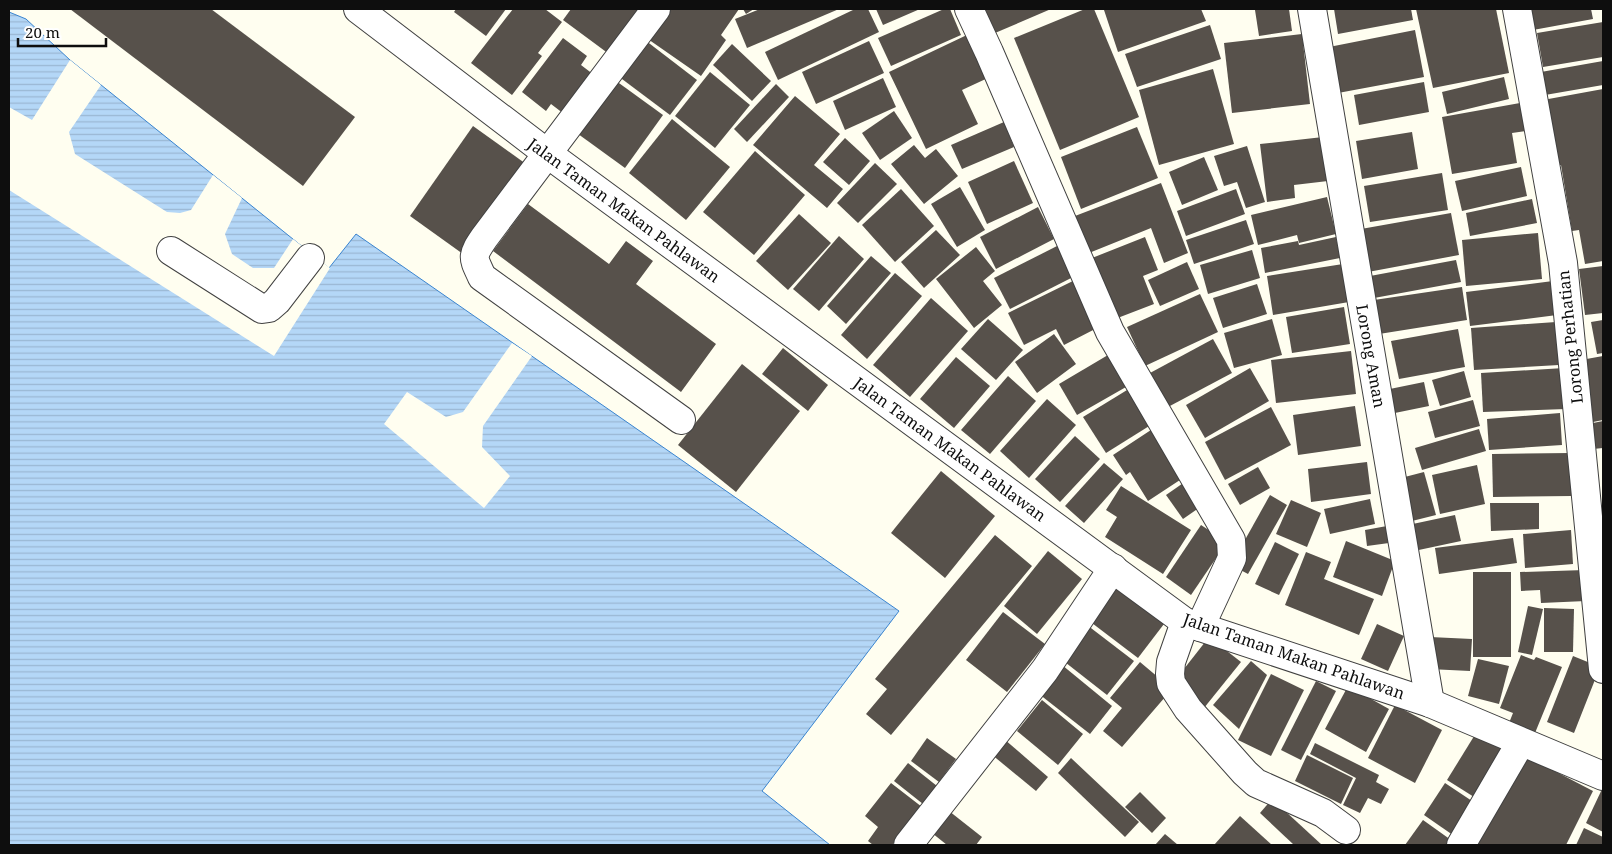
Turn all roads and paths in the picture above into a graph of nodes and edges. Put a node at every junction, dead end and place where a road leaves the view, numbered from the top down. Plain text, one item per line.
1 (358, 9) edge
2 (656, 9) edge
3 (968, 9) edge
4 (1312, 9) edge
5 (1517, 9) edge
6 (548, 154) junction
7 (171, 251) dead end
8 (310, 258) dead end
9 (681, 420) dead end
10 (1113, 568) junction
11 (1192, 624) junction
12 (1603, 668) edge
13 (1430, 703) junction
14 (1521, 742) junction
15 (1602, 767) edge
16 (1346, 830) dead end
17 (908, 845) edge
18 (1461, 845) edge

1 - 6 street, Jalan Taman Makan Pahlawan
2 - 6 street
3 - 11 street
4 - 13 street, Lorong Aman
5 - 12 street, Lorong Perhatian
6 - 9 street
6 - 10 street, Jalan Taman Makan Pahlawan
7 - 8 street
10 - 11 street, Jalan Taman Makan Pahlawan
10 - 17 street
11 - 13 street, Jalan Taman Makan Pahlawan
11 - 16 street
13 - 14 street, Jalan Taman Makan Pahlawan
14 - 15 street, Jalan Taman Makan Pahlawan
14 - 18 street

